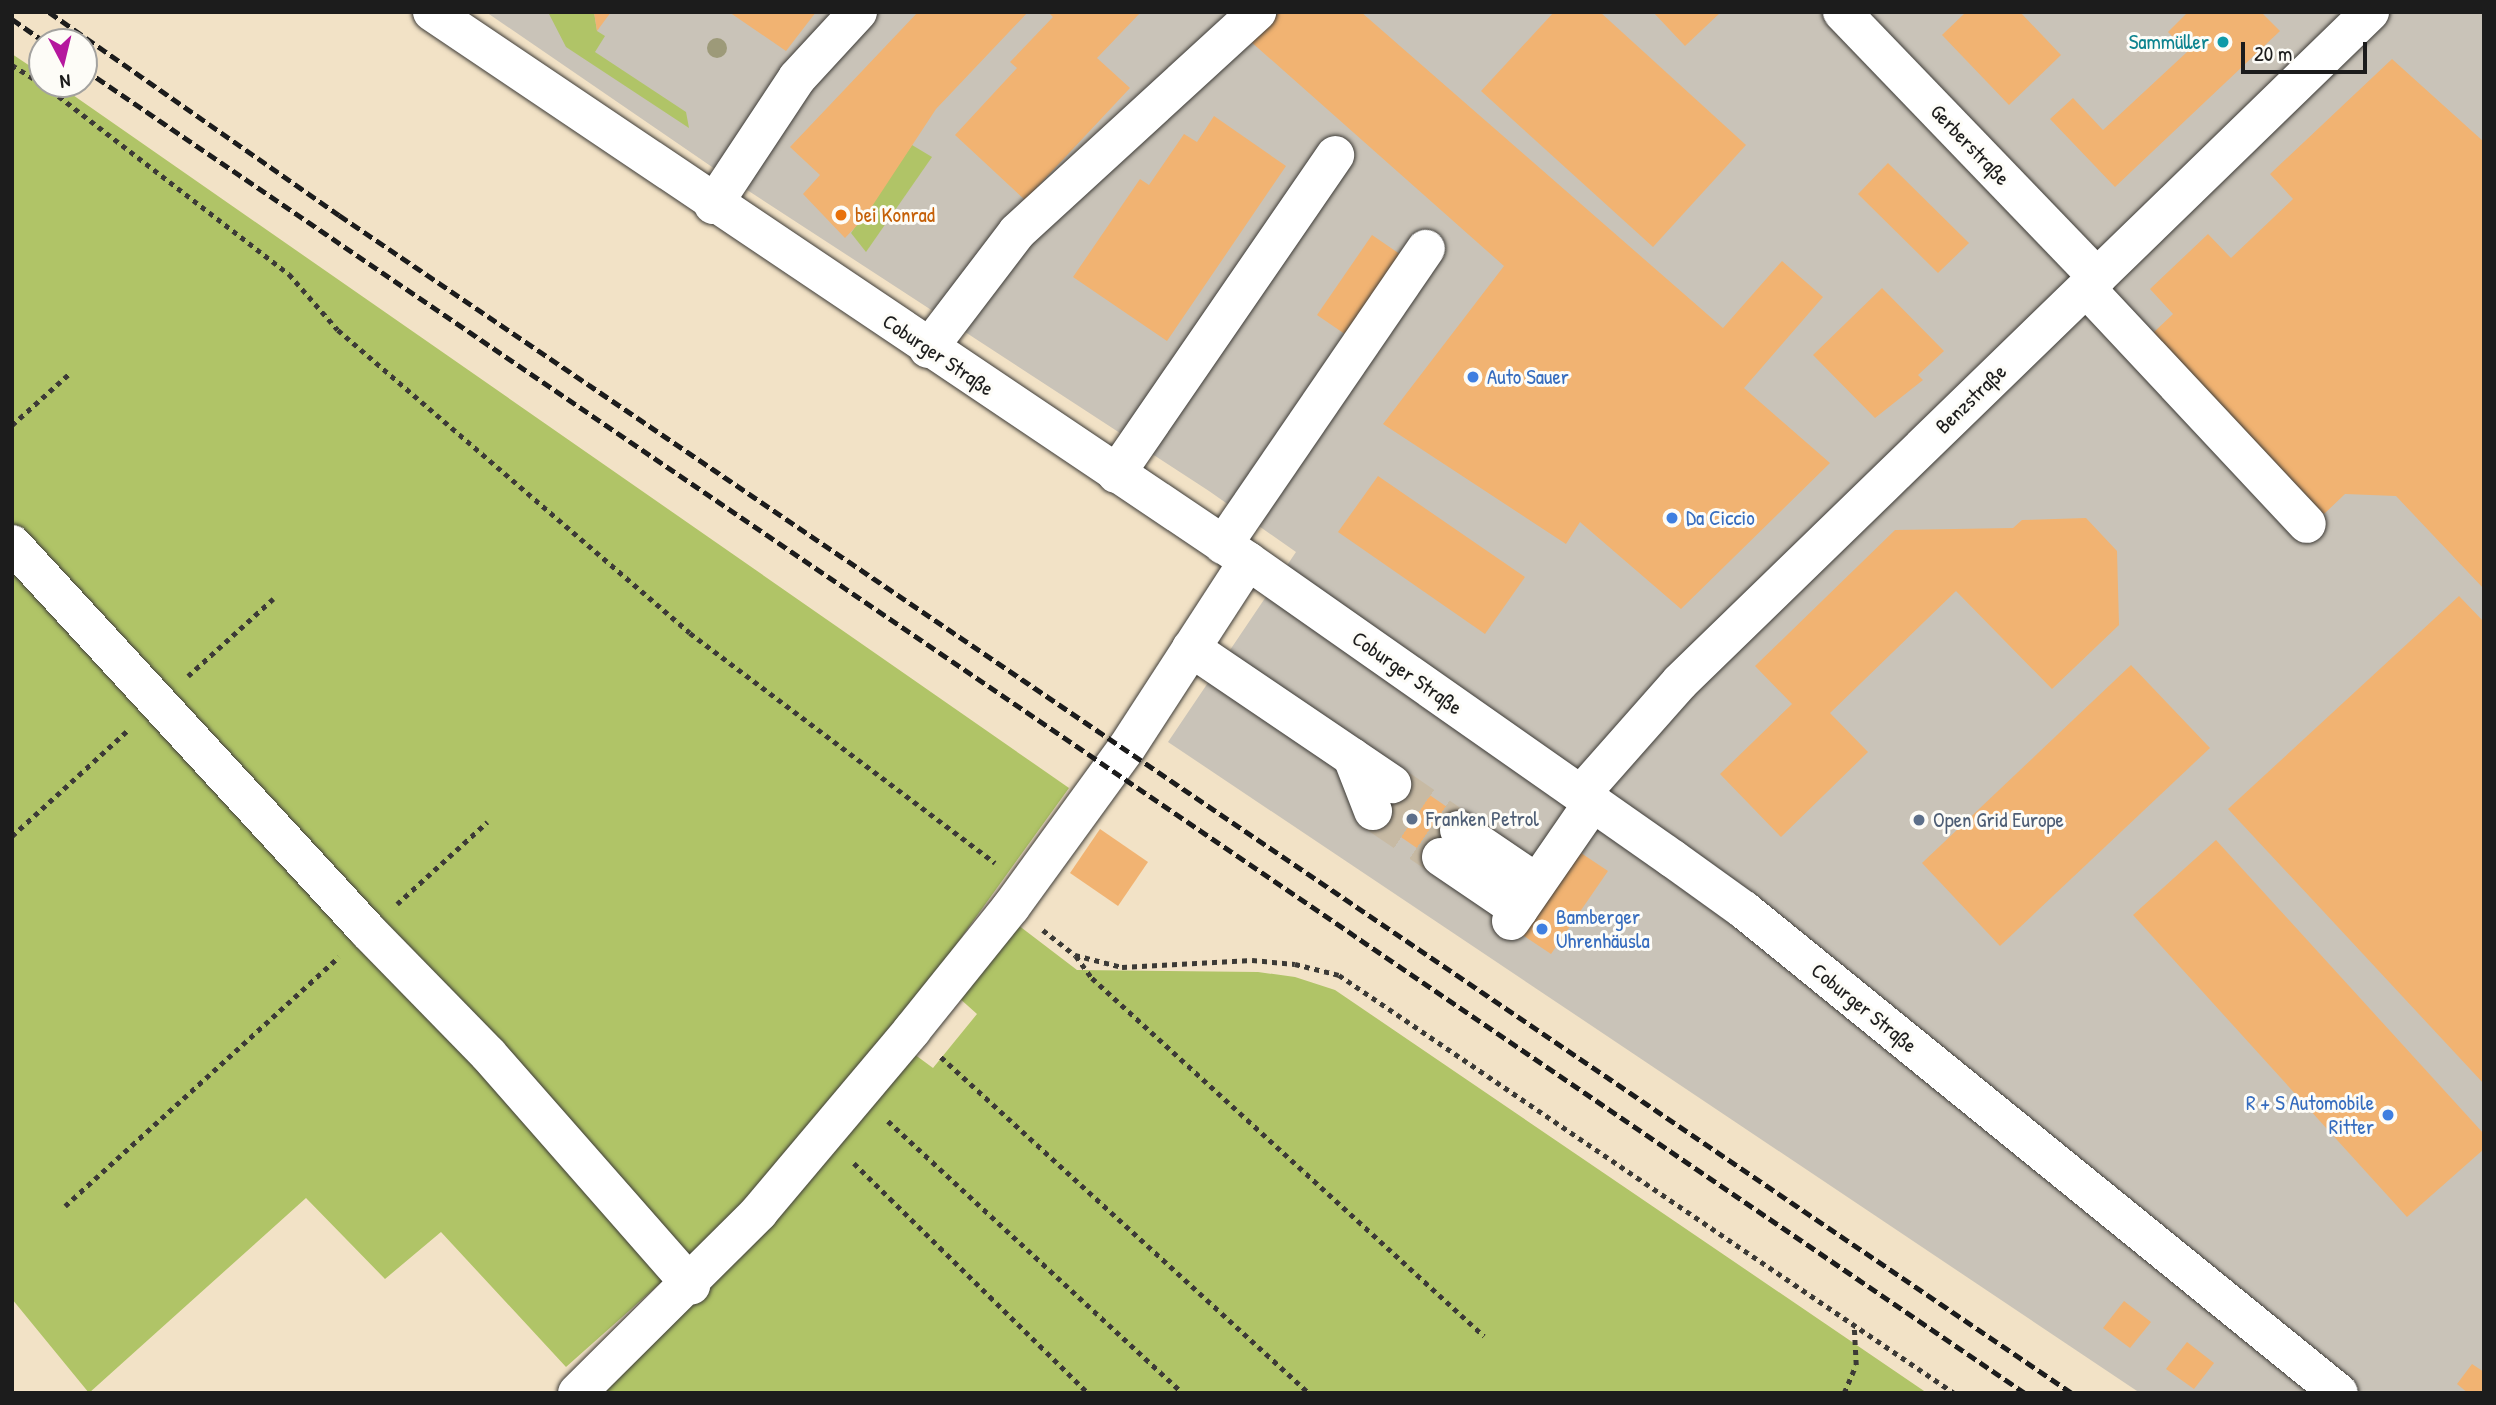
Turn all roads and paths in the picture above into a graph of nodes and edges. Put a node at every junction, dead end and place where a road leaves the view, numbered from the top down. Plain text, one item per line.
1 (858, 12) edge
2 (1257, 12) edge
3 (1842, 12) edge
4 (2370, 12) edge
5 (452, 18) edge
6 (12, 65) edge
7 (28, 75) edge
8 (60, 98) edge
9 (1335, 155) dead end
10 (713, 205) junction
11 (1426, 249) dead end
12 (2091, 283) junction
13 (928, 349) junction
14 (70, 373) dead end
15 (12, 425) edge
16 (1116, 474) junction
17 (2307, 524) dead end
18 (12, 544) edge
19 (1236, 553) junction
20 (1192, 648) junction
21 (1383, 798) tunnel mouth
22 (1587, 798) junction
23 (487, 822) dead end
24 (1450, 843) tunnel mouth
25 (1019, 896) junction
26 (368, 931) junction
27 (1075, 955) junction
28 (912, 1030) junction
29 (859, 1094) junction
30 (825, 1136) junction
31 (65, 1206) dead end
32 (691, 1284) junction
33 (1854, 1325) junction
34 (1484, 1336) dead end
35 (576, 1393) edge
36 (1088, 1393) edge
37 (1183, 1393) edge
38 (1309, 1393) edge
39 (1844, 1393) edge
40 (1954, 1393) edge
41 (2339, 1393) edge

1 - 10 street
2 - 13 street
3 - 12 street, Gerberstraße
4 - 12 street, Benzstraße
5 - 10 street, Coburger Straße
6 - 7 path
8 - 25 path
9 - 16 street
10 - 13 street, Coburger Straße
11 - 19 street
12 - 17 street, Gerberstraße
12 - 22 street, Benzstraße
13 - 16 street, Coburger Straße
14 - 15 path
16 - 19 street, Coburger Straße
18 - 26 street
19 - 20 street
19 - 22 street, Coburger Straße
20 - 21 street
20 - 25 street
22 - 24 street, Benzstraße
22 - 41 street, Coburger Straße
23 - 26 path
25 - 27 path
25 - 28 street
26 - 31 path
26 - 32 street
27 - 33 path
27 - 34 path
28 - 29 street
28 - 38 path
29 - 30 street
29 - 37 path
30 - 32 street
30 - 36 path
32 - 35 street
33 - 39 path
33 - 40 path

